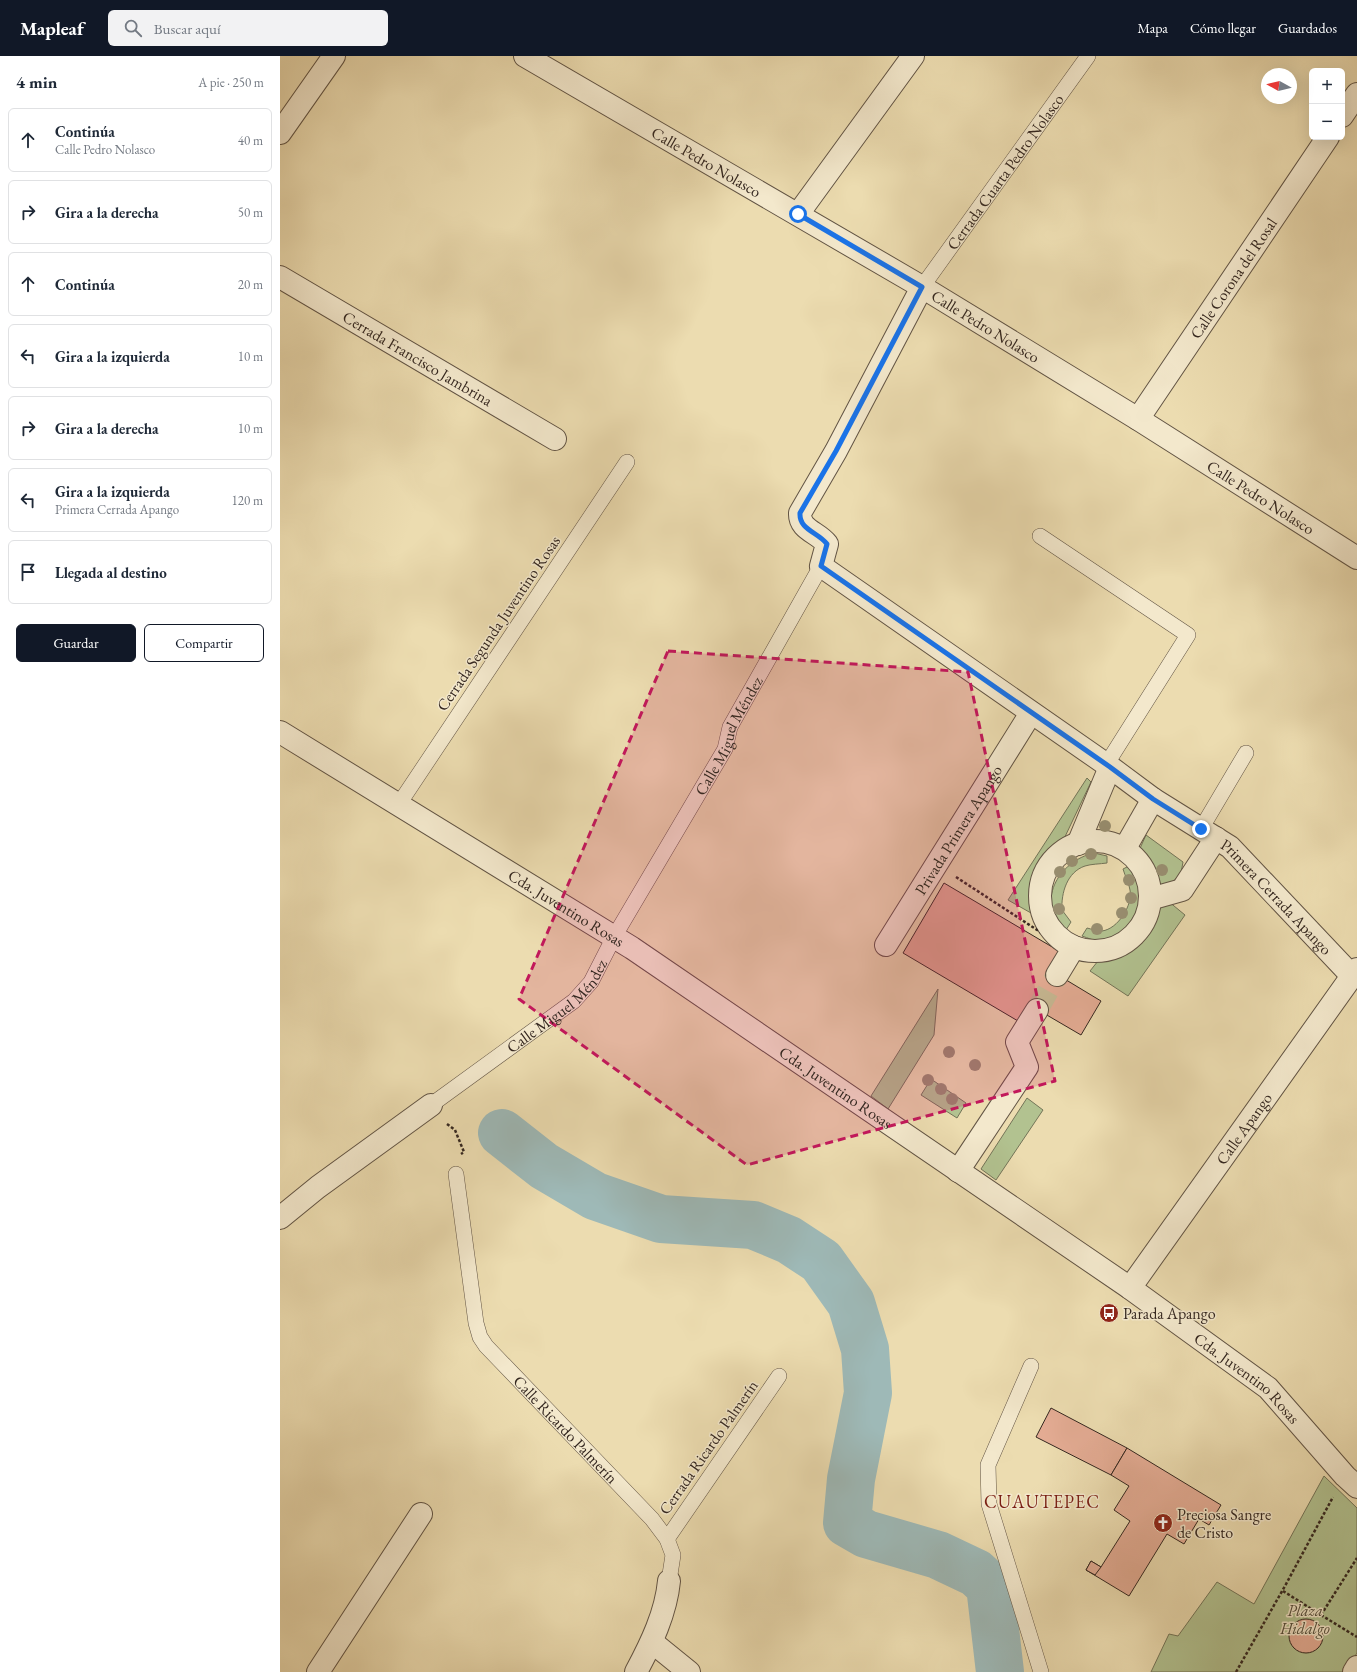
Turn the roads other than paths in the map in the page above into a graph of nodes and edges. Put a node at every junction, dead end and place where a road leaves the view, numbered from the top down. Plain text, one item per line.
1 (334, 56) edge
2 (525, 56) edge
3 (913, 56) edge
4 (1088, 56) edge
5 (1357, 94) edge
6 (1345, 112) edge
7 (280, 133) edge
8 (1326, 140) edge
9 (798, 214) junction
10 (280, 277) edge
11 (922, 287) junction
12 (1138, 420) junction
13 (555, 440) dead end
14 (627, 462) dead end
15 (1040, 536) dead end
16 (1357, 558) edge
17 (821, 566) junction
18 (1031, 714) junction
19 (280, 732) edge
20 (1246, 753) dead end
21 (1108, 766) junction
22 (1153, 799) junction
23 (399, 804) junction
24 (1208, 833) junction
25 (1078, 844) junction
26 (1125, 848) junction
27 (1150, 900) junction
28 (614, 937) junction
29 (886, 945) dead end
30 (1073, 950) junction
31 (1354, 973) edge
32 (1057, 975) tunnel mouth
33 (1037, 1010) tunnel mouth
34 (431, 1105) joint
35 (958, 1171) junction
36 (456, 1174) road end
37 (281, 1217) edge
38 (1130, 1288) junction
39 (1031, 1366) dead end
40 (779, 1376) dead end
41 (1351, 1481) edge
42 (421, 1514) dead end
43 (667, 1539) junction
44 (669, 1581) joint
45 (652, 1642) junction
46 (1357, 1667) edge
47 (318, 1672) edge
48 (636, 1672) edge
49 (689, 1672) edge
50 (1041, 1672) edge
51 (1354, 1672) edge

1 - 7 street
2 - 9 street, Calle Pedro Nolasco
3 - 9 street
4 - 11 lane, Cerrada Cuarta Pedro Nolasco
5 - 6 street
8 - 12 street, Calle Corona del Rosal
9 - 11 street, Calle Pedro Nolasco
10 - 13 street, Cerrada Francisco Jambrina
11 - 12 street, Calle Pedro Nolasco
11 - 17 street
12 - 16 street, Calle Pedro Nolasco
14 - 23 lane, Cerrada Segunda Juventino Rosas
15 - 21 lane
17 - 18 street, Primera Cerrada Apango
17 - 28 lane, Calle Miguel Méndez
18 - 21 street, Primera Cerrada Apango
18 - 29 street, Privada Primera Apango
19 - 23 street, Cda. Juventino Rosas
20 - 24 lane
21 - 22 street, Primera Cerrada Apango
21 - 25 street
22 - 24 street, Primera Cerrada Apango
22 - 26 street
23 - 28 street, Cda. Juventino Rosas
24 - 27 street
24 - 31 street, Primera Cerrada Apango
25 - 26 street
25 - 30 street
26 - 27 street
27 - 30 street
28 - 34 lane, Calle Miguel Méndez
28 - 35 street, Cda. Juventino Rosas
30 - 32 street
31 - 38 street, Calle Apango
33 - 35 street
34 - 37 street, Calle Miguel Méndez
35 - 38 street, Cda. Juventino Rosas
36 - 43 lane, Calle Ricardo Palmerín
38 - 41 street, Cda. Juventino Rosas
39 - 50 lane
40 - 43 lane, Cerrada Ricardo Palmerín
42 - 47 street
43 - 44 lane, Calle Ricardo Palmerín
44 - 45 street, Calle Ricardo Palmerín
45 - 48 street, Calle Ricardo Palmerín
45 - 49 street
46 - 51 street

